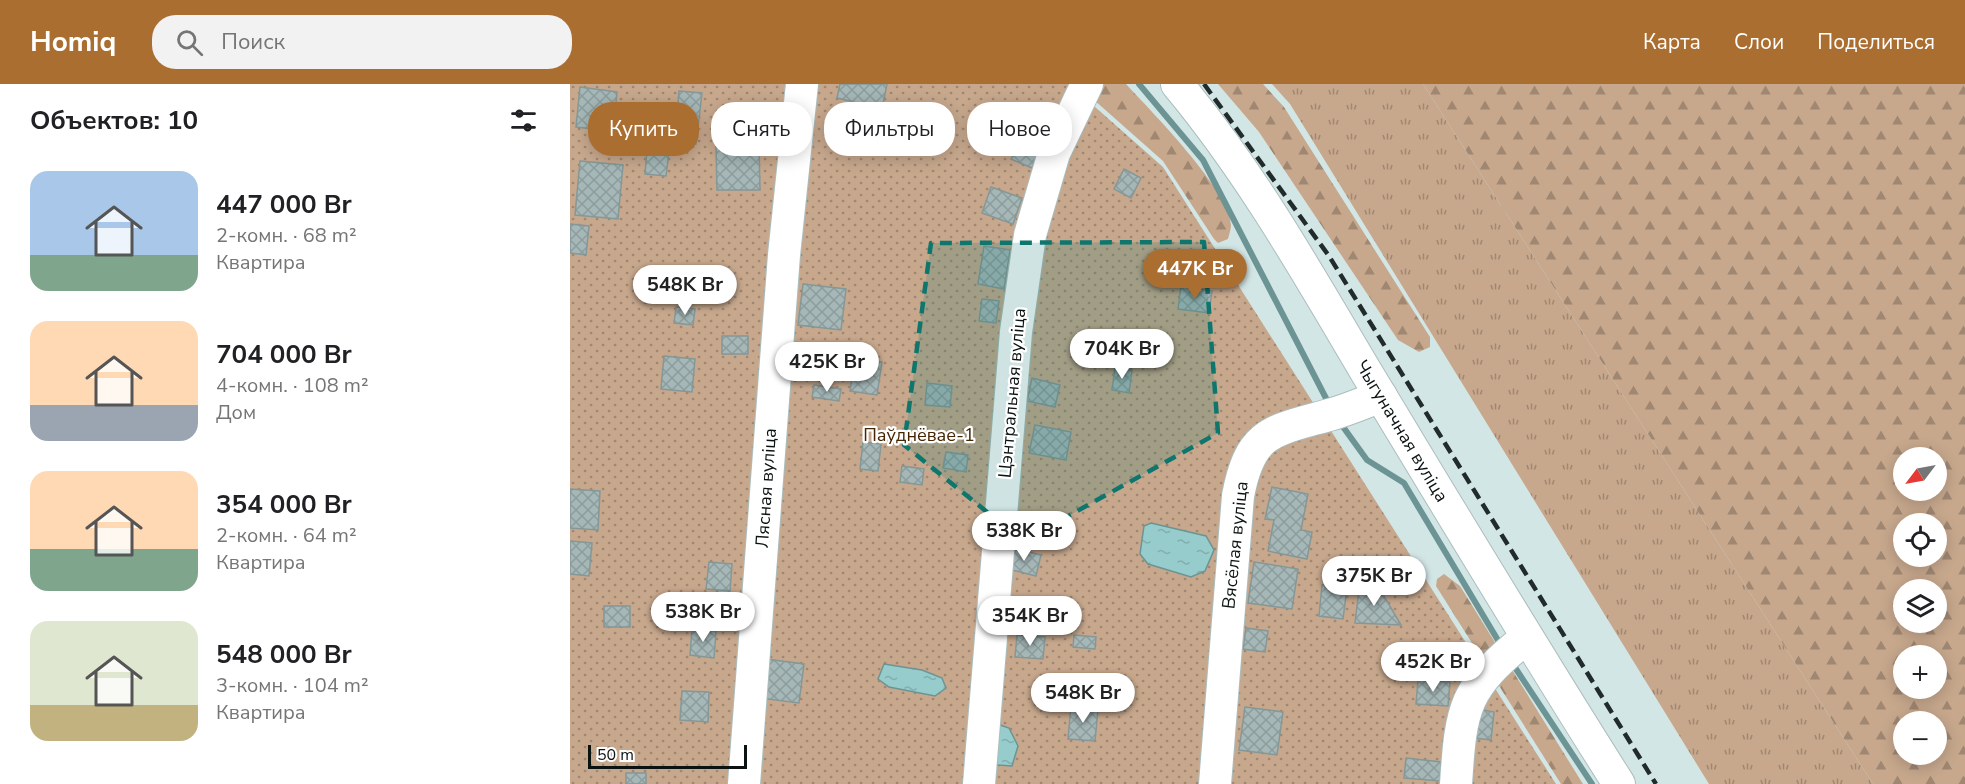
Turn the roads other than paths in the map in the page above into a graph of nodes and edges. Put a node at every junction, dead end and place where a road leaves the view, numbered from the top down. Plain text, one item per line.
1 (802, 84) edge
2 (1087, 84) edge
3 (1177, 84) edge
4 (1381, 396) junction
5 (1526, 638) junction
6 (744, 784) edge
7 (979, 784) edge
8 (1215, 784) edge
9 (1456, 784) edge
10 (1619, 784) edge

1 - 6 lane, Лясная вуліца
2 - 7 lane, Цэнтральная вуліца
3 - 4 lane, Чыгуначная вуліца
4 - 5 lane, Чыгуначная вуліца
4 - 8 lane, Вясёлая вуліца
5 - 9 lane
5 - 10 lane, Чыгуначная вуліца

